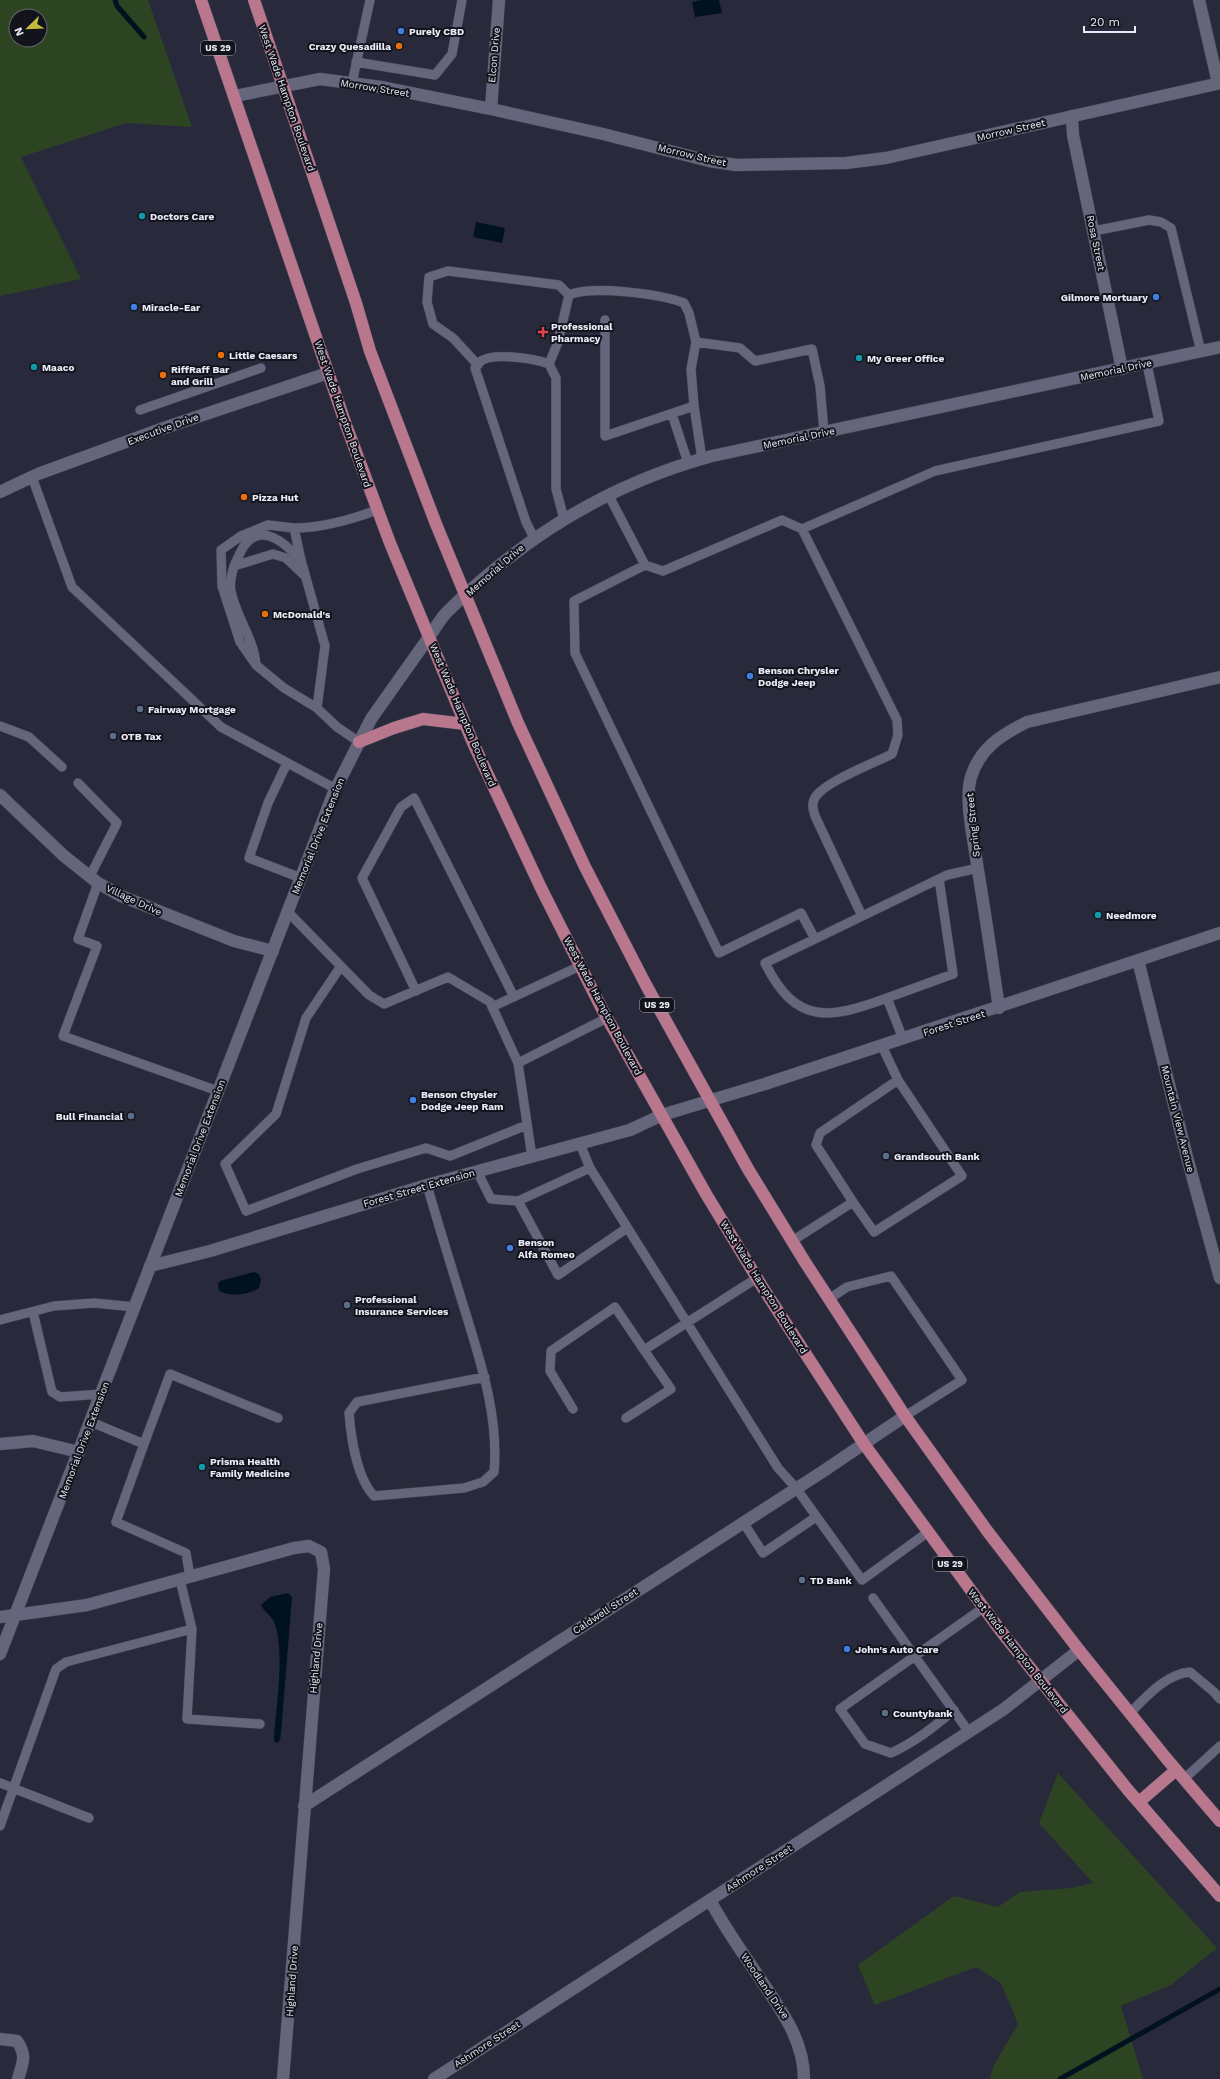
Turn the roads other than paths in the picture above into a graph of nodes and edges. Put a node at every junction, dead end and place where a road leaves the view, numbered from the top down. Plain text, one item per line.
1 (201, 0) edge
2 (254, 0) edge
3 (370, 0) edge
4 (462, 0) edge
5 (499, 0) edge
6 (1199, 0) edge
7 (356, 62) junction
8 (352, 83) junction
9 (1219, 83) edge
10 (284, 87) junction
11 (235, 96) junction
12 (491, 109) junction
13 (1072, 116) junction
14 (1094, 231) junction
15 (569, 295) junction
16 (604, 320) dead end
17 (696, 342) junction
18 (1220, 347) edge
19 (1201, 352) junction
20 (478, 364) junction
21 (549, 364) junction
22 (1147, 364) junction
23 (261, 368) dead end
24 (1122, 369) junction
25 (328, 373) junction
26 (694, 406) junction
27 (140, 410) dead end
28 (672, 414) junction
29 (824, 432) junction
30 (702, 459) junction
31 (688, 463) junction
32 (32, 477) junction
33 (0, 492) edge
34 (608, 494) junction
35 (377, 510) junction
36 (564, 519) junction
37 (294, 528) junction
38 (802, 528) junction
39 (534, 538) junction
40 (301, 560) junction
41 (645, 564) junction
42 (234, 566) junction
43 (306, 577) junction
44 (466, 595) junction
45 (429, 637) junction
46 (256, 665) junction
47 (1220, 677) edge
48 (316, 708) junction
49 (465, 724) junction
50 (0, 726) edge
51 (359, 742) junction
52 (287, 763) junction
53 (62, 767) dead end
54 (78, 783) dead end
55 (336, 789) junction
56 (0, 796) edge
57 (978, 868) junction
58 (301, 878) junction
59 (94, 879) junction
60 (939, 879) junction
61 (288, 912) junction
62 (862, 916) junction
63 (1220, 933) edge
64 (815, 939) junction
65 (273, 951) junction
66 (1138, 960) junction
67 (341, 966) junction
68 (580, 966) junction
69 (416, 991) junction
70 (514, 997) junction
71 (886, 998) junction
72 (492, 1006) junction
73 (999, 1008) junction
74 (607, 1018) junction
75 (903, 1039) junction
76 (882, 1046) junction
77 (518, 1063) junction
78 (898, 1080) junction
79 (218, 1091) junction
80 (710, 1101) junction
81 (686, 1108) joint
82 (662, 1115) junction
83 (527, 1125) junction
84 (580, 1144) junction
85 (532, 1157) junction
86 (590, 1168) junction
87 (477, 1171) junction
88 (427, 1185) junction
89 (518, 1201) junction
90 (853, 1202) junction
91 (627, 1228) junction
92 (792, 1241) junction
93 (150, 1266) junction
94 (757, 1278) junction
95 (1220, 1278) edge
96 (829, 1299) junction
97 (135, 1307) junction
98 (33, 1312) junction
99 (0, 1320) edge
100 (686, 1322) junction
101 (644, 1350) junction
102 (485, 1377) junction
103 (102, 1394) junction
104 (573, 1409) dead end
105 (905, 1416) junction
106 (278, 1418) dead end
107 (626, 1418) dead end
108 (91, 1422) junction
109 (0, 1444) edge
110 (144, 1444) junction
111 (864, 1444) junction
112 (79, 1452) junction
113 (796, 1488) junction
114 (816, 1517) junction
115 (743, 1522) junction
116 (928, 1532) junction
117 (185, 1579) junction
118 (873, 1598) dead end
119 (983, 1608) junction
120 (15, 1615) junction
121 (0, 1617) edge
122 (192, 1629) junction
123 (1079, 1650) junction
124 (0, 1654) edge
125 (915, 1656) junction
126 (1040, 1681) junction
127 (1220, 1699) edge
128 (954, 1710) junction
129 (1130, 1713) junction
130 (260, 1724) dead end
131 (969, 1732) junction
132 (1220, 1746) edge
133 (1180, 1775) junction
134 (0, 1783) edge
135 (13, 1788) junction
136 (1138, 1802) junction
137 (304, 1806) junction
138 (89, 1818) dead end
139 (1220, 1821) edge
140 (0, 1826) edge
141 (1220, 1896) edge
142 (710, 1900) junction
143 (0, 2039) edge
144 (18, 2079) edge
145 (283, 2079) edge
146 (434, 2079) edge
147 (804, 2079) edge

1 - 11 main road, West Wade Hampton Boulevard / US 29
2 - 10 main road, West Wade Hampton Boulevard / US 29
3 - 7 lane
4 - 7 lane
5 - 12 street, Elcon Drive
6 - 9 street
7 - 8 lane
8 - 10 street, Morrow Street
8 - 12 street, Morrow Street
9 - 13 street, Morrow Street
10 - 11 street, Morrow Street
10 - 44 main road, West Wade Hampton Boulevard / US 29
11 - 25 main road, West Wade Hampton Boulevard / US 29
12 - 13 street, Morrow Street
13 - 14 street, Rosa Street
14 - 19 lane
14 - 24 street, Rosa Street
15 - 17 lane
15 - 20 lane
15 - 21 lane
16 - 28 lane
17 - 26 lane
17 - 29 lane
18 - 19 street, Memorial Drive
19 - 22 street, Memorial Drive
20 - 21 lane
20 - 39 lane
21 - 36 lane
22 - 24 street, Memorial Drive
22 - 38 lane
23 - 27 lane
24 - 29 street, Memorial Drive
25 - 32 street, Executive Drive
25 - 35 main road, West Wade Hampton Boulevard / US 29
26 - 28 lane
26 - 30 lane
28 - 31 lane
29 - 30 street, Memorial Drive
30 - 31 street, Memorial Drive
31 - 34 street, Memorial Drive
32 - 33 street, Executive Drive
32 - 52 lane
34 - 36 street, Memorial Drive
34 - 41 lane
35 - 37 lane
35 - 45 main road, West Wade Hampton Boulevard / US 29
36 - 39 street, Memorial Drive
37 - 40 lane
37 - 46 lane
38 - 41 lane
38 - 62 lane
39 - 44 street, Memorial Drive
40 - 42 lane
40 - 43 lane
41 - 64 lane
42 - 43 lane
42 - 46 lane
43 - 48 lane
44 - 45 street, Memorial Drive
44 - 80 main road, West Wade Hampton Boulevard / US 29
45 - 49 main road, West Wade Hampton Boulevard / US 29
45 - 51 street, Memorial Drive Extension
46 - 48 lane
47 - 57 street, Spring Street
48 - 51 lane
49 - 51 main road
49 - 68 main road, West Wade Hampton Boulevard / US 29
50 - 53 lane
51 - 55 street, Memorial Drive Extension
52 - 55 lane
52 - 58 lane
54 - 59 lane
55 - 58 street, Memorial Drive Extension
56 - 59 street, Village Drive
57 - 60 lane
57 - 73 street, Spring Street
58 - 61 street, Memorial Drive Extension
59 - 65 street, Village Drive
59 - 79 lane
60 - 62 lane
60 - 71 lane
61 - 65 street, Memorial Drive Extension
61 - 67 lane
62 - 64 lane
63 - 66 street, Forest Street
64 - 71 lane
65 - 79 street, Memorial Drive Extension
66 - 73 street, Forest Street
66 - 95 street, Mountain View Avenue
67 - 69 lane
67 - 83 lane
68 - 70 lane
68 - 74 main road, West Wade Hampton Boulevard / US 29
69 - 70 lane
69 - 72 lane
70 - 72 lane
71 - 75 lane
72 - 77 lane
73 - 75 street, Forest Street
74 - 77 lane
74 - 82 main road, West Wade Hampton Boulevard / US 29
75 - 76 street, Forest Street
76 - 78 lane
76 - 80 street, Forest Street
77 - 83 lane
78 - 90 lane
78 - 90 lane
79 - 93 street, Memorial Drive Extension
80 - 81 street, Forest Street
80 - 92 main road, West Wade Hampton Boulevard / US 29
81 - 82 street, Forest Street Extension
82 - 84 street, Forest Street Extension
82 - 94 main road, West Wade Hampton Boulevard / US 29
83 - 85 lane
84 - 85 street, Forest Street Extension
84 - 86 lane
85 - 87 street, Forest Street Extension
86 - 89 lane
86 - 91 lane
87 - 88 street, Forest Street Extension
87 - 89 lane
88 - 93 street, Forest Street Extension
88 - 102 lane
89 - 91 lane
90 - 92 lane
91 - 100 lane
92 - 96 main road, West Wade Hampton Boulevard / US 29
93 - 97 street, Memorial Drive Extension
94 - 100 lane
94 - 111 main road, West Wade Hampton Boulevard / US 29
96 - 105 main road, West Wade Hampton Boulevard / US 29
96 - 105 lane
97 - 98 lane
97 - 103 street, Memorial Drive Extension
98 - 99 lane
98 - 103 lane
100 - 101 lane
100 - 113 lane
101 - 104 lane
101 - 107 lane
102 - 102 lane
103 - 108 street, Memorial Drive Extension
105 - 111 street, Caldwell Street
105 - 123 main road, West Wade Hampton Boulevard / US 29
106 - 110 lane
108 - 110 lane
108 - 112 street, Memorial Drive Extension
109 - 112 street
110 - 117 lane
111 - 113 street, Caldwell Street
111 - 116 main road, West Wade Hampton Boulevard / US 29
112 - 120 street, Memorial Drive Extension
113 - 114 lane
113 - 115 street, Caldwell Street
114 - 115 lane
114 - 116 lane
115 - 137 street, Caldwell Street
116 - 119 main road, West Wade Hampton Boulevard / US 29
117 - 120 street, Highland Drive
117 - 122 lane
117 - 137 street, Highland Drive
118 - 125 lane
119 - 125 lane
119 - 126 main road, West Wade Hampton Boulevard / US 29
120 - 121 street, Highland Drive
120 - 124 street, Memorial Drive Extension
122 - 130 lane
122 - 135 lane
123 - 126 street, Ashmore Street
123 - 129 main road, West Wade Hampton Boulevard / US 29
125 - 128 lane
125 - 128 lane
126 - 131 street, Ashmore Street
126 - 136 main road, West Wade Hampton Boulevard / US 29
127 - 129 lane
128 - 131 lane
129 - 133 main road, West Wade Hampton Boulevard / US 29
131 - 142 street, Ashmore Street
132 - 133 lane
133 - 136 main road
133 - 139 main road, West Wade Hampton Boulevard / US 29
134 - 135 lane
135 - 138 lane
135 - 140 lane
136 - 141 main road, West Wade Hampton Boulevard / US 29
137 - 145 street, Highland Drive
142 - 146 street, Ashmore Street
142 - 147 street, Woodland Drive
143 - 144 street

